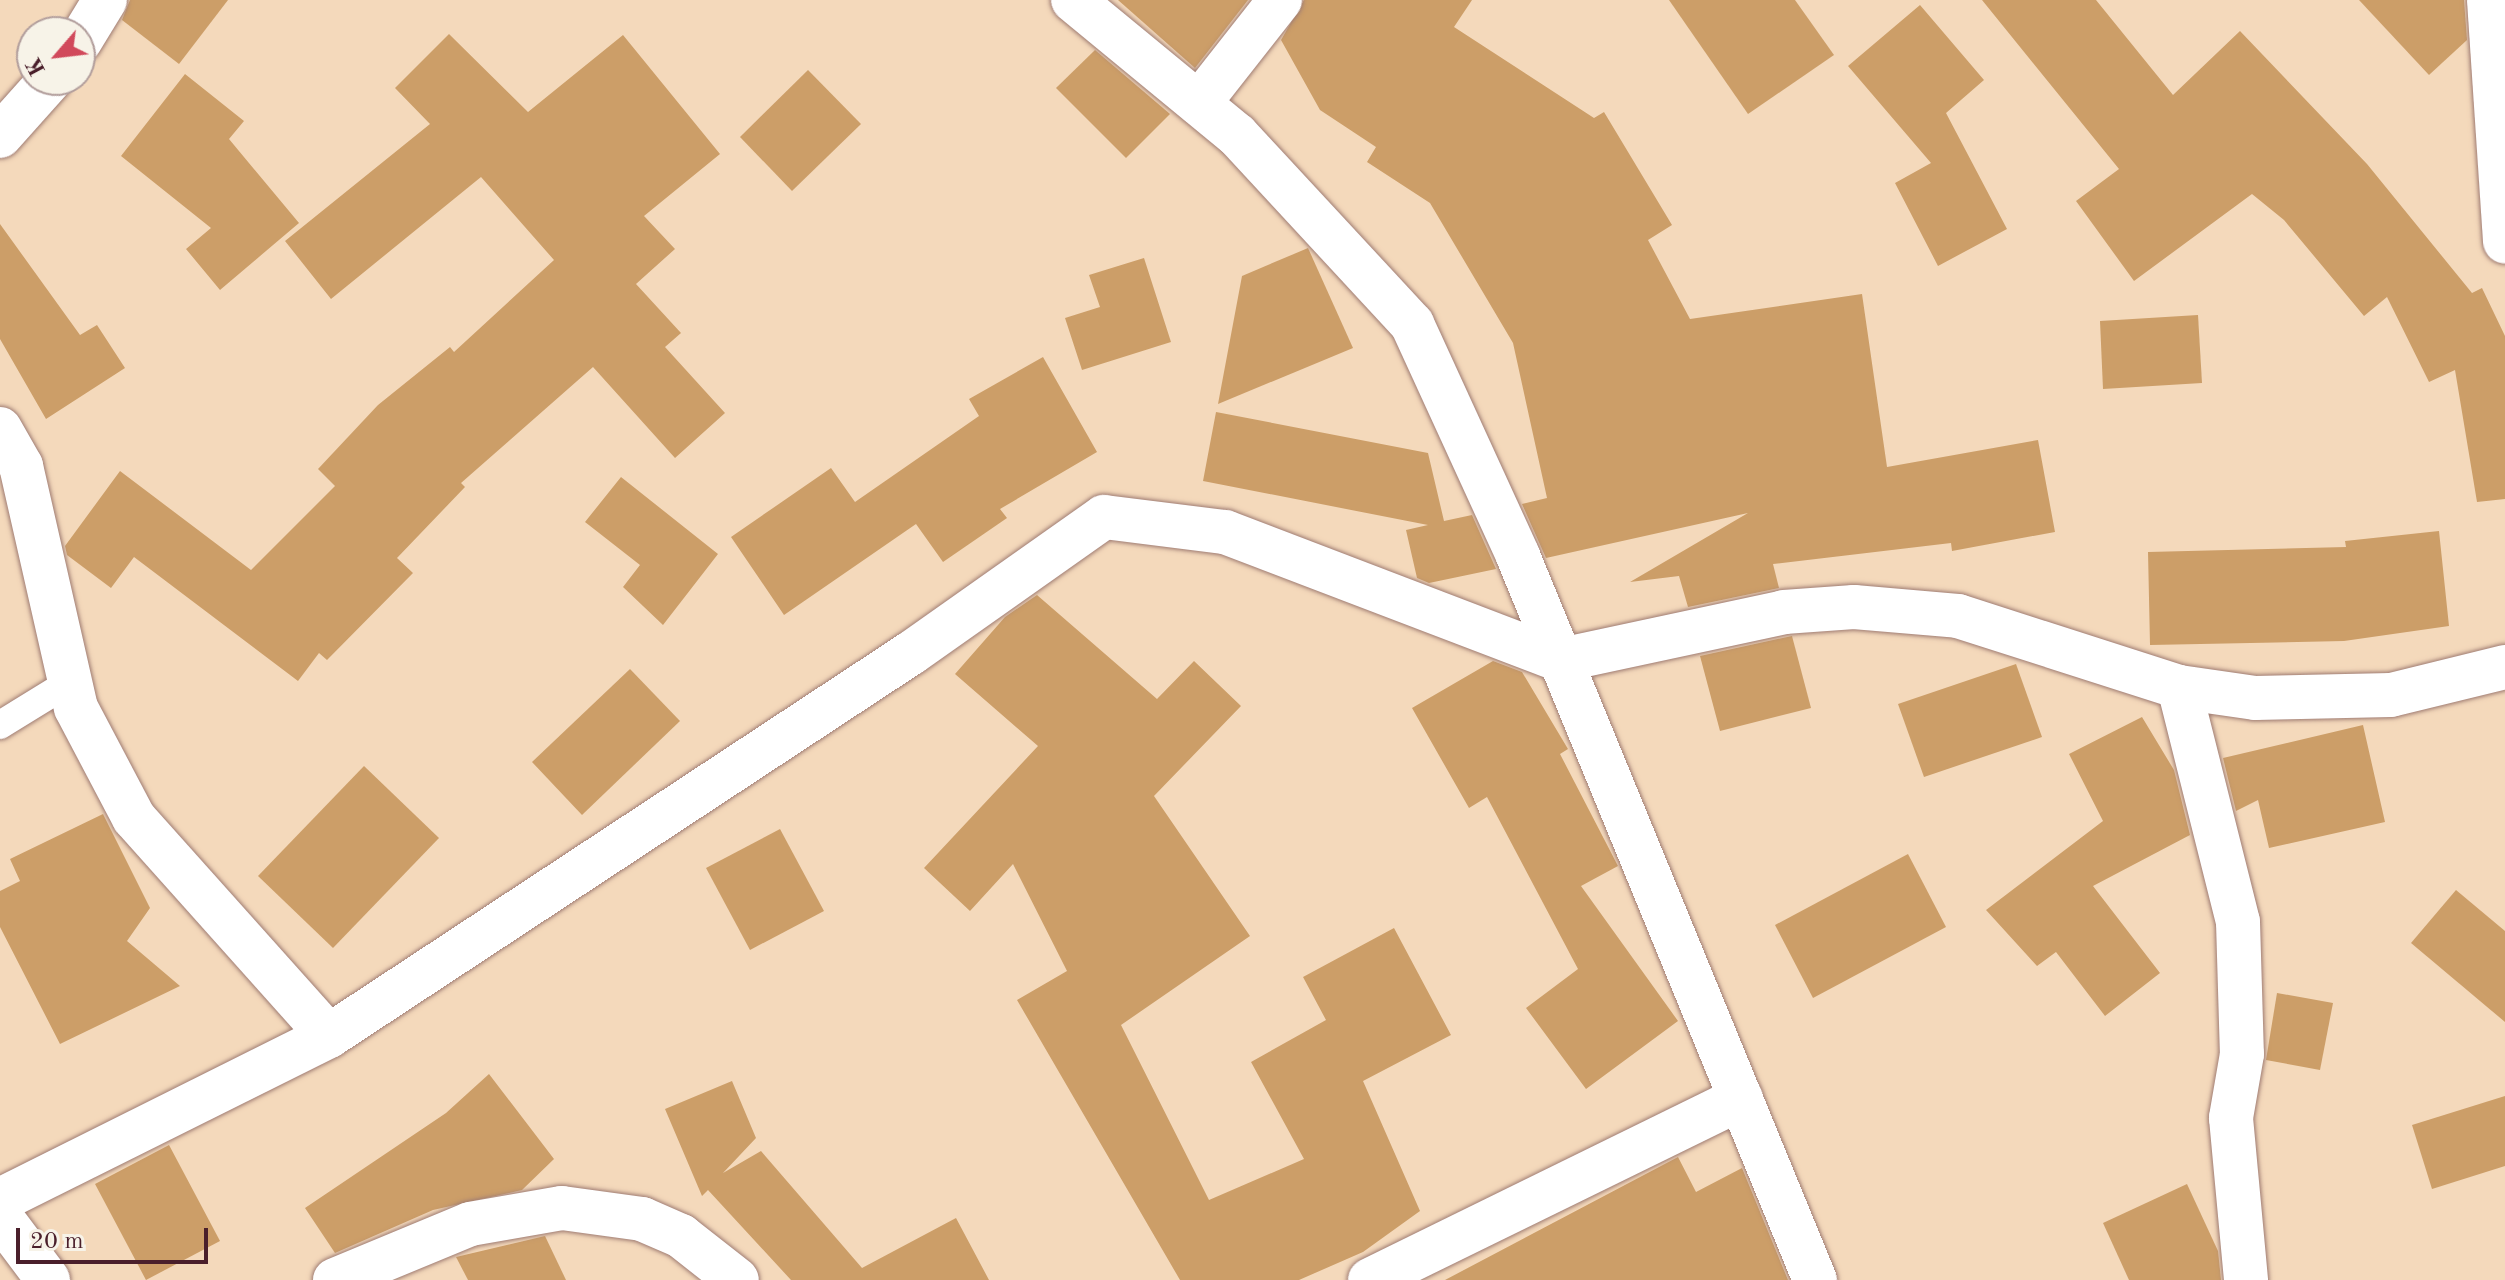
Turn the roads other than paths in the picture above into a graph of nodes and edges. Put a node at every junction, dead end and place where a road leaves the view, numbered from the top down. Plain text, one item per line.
1 (1073, 0) edge
2 (1280, 0) edge
3 (2489, 0) edge
4 (36, 96) edge
5 (1199, 103) junction
6 (0, 136) edge
7 (2505, 241) edge
8 (0, 429) edge
9 (1561, 660) junction
10 (2505, 667) edge
11 (70, 682) junction
12 (2179, 687) junction
13 (0, 725) edge
14 (329, 1036) junction
15 (1741, 1098) junction
16 (0, 1200) edge
17 (0, 1216) edge
18 (48, 1280) edge
19 (335, 1280) edge
20 (737, 1280) edge
21 (1370, 1280) edge
22 (1815, 1280) edge
23 (2246, 1280) edge

1 - 5 street
2 - 5 street
3 - 7 street
4 - 6 street
5 - 9 street
8 - 11 street
9 - 12 street
9 - 14 street
9 - 15 street
10 - 12 street
11 - 13 lane
11 - 14 street
12 - 23 street
14 - 16 street
15 - 21 street
15 - 22 street
17 - 18 street
19 - 20 street

